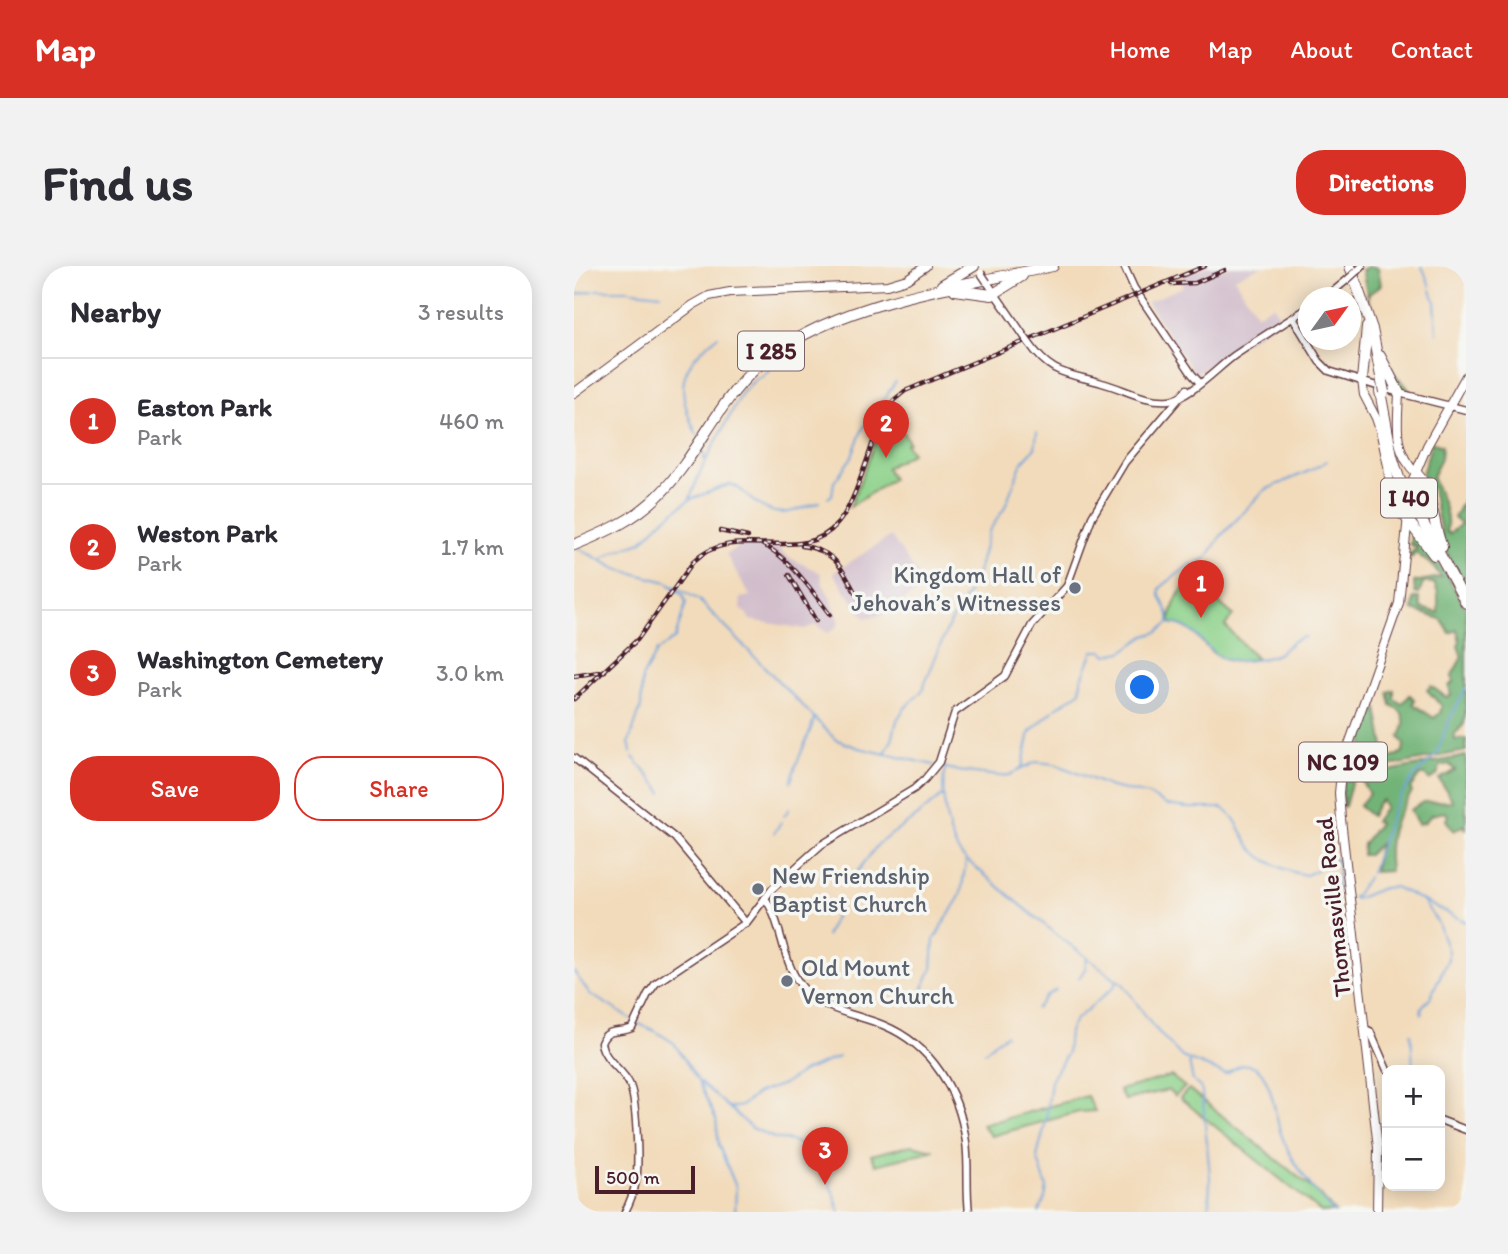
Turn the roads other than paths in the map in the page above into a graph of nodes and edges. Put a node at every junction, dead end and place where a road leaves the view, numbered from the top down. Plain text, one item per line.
1 (926, 266) edge
2 (1034, 266) edge
3 (1053, 266) edge
4 (1124, 266) edge
5 (1354, 267) edge
6 (977, 268) edge
7 (1338, 287) edge
8 (937, 289) junction
9 (994, 293) junction
10 (1365, 313) junction
11 (1298, 315) edge
12 (1293, 318) junction
13 (1373, 335) junction
14 (1466, 376) edge
15 (1363, 380) junction
16 (1199, 382) junction
17 (1381, 386) junction
18 (1187, 389) junction
19 (574, 393) edge
20 (1399, 393) junction
21 (1180, 397) junction
22 (1162, 400) junction
23 (1448, 405) junction
24 (1466, 410) edge
25 (1414, 476) junction
26 (1407, 522) junction
27 (575, 543) edge
28 (1447, 561) junction
29 (1465, 598) edge
30 (574, 758) edge
31 (765, 898) junction
32 (746, 923) junction
33 (1365, 1029) junction
34 (1385, 1065) edge
35 (1445, 1122) edge
36 (1466, 1130) edge
37 (625, 1212) edge
38 (969, 1212) edge
39 (1377, 1212) edge

1 - 19 main road
2 - 8 highway, I 285
3 - 8 highway, I 285
3 - 9 highway
4 - 16 street
5 - 7 street, bridge
5 - 10 highway, I 40
5 - 13 highway, I 40
6 - 8 highway
6 - 9 street, bridge
8 - 9 highway
8 - 27 highway, I 285
9 - 22 street, bridge
10 - 15 highway
10 - 17 highway, I 40
11 - 12 street
12 - 15 street
12 - 16 street
13 - 17 highway, I 40
13 - 20 highway
14 - 23 main road, Thomasville Road
15 - 20 street
15 - 26 main road
16 - 18 street
16 - 21 street
17 - 28 highway, I 40
17 - 29 highway, I 40
18 - 21 street
18 - 22 street
20 - 23 street
20 - 25 main road
21 - 22 street
21 - 31 street
23 - 24 street
23 - 25 main road, Thomasville Road
25 - 26 main road, Thomasville Road / NC 109, bridge
25 - 28 highway
26 - 29 highway
26 - 33 main road, Thomasville Road / NC 109
28 - 29 highway, I 40
30 - 32 street
31 - 32 street
31 - 38 street
32 - 37 street
33 - 34 street
33 - 39 main road, Thomasville Road / NC 109
35 - 36 street

